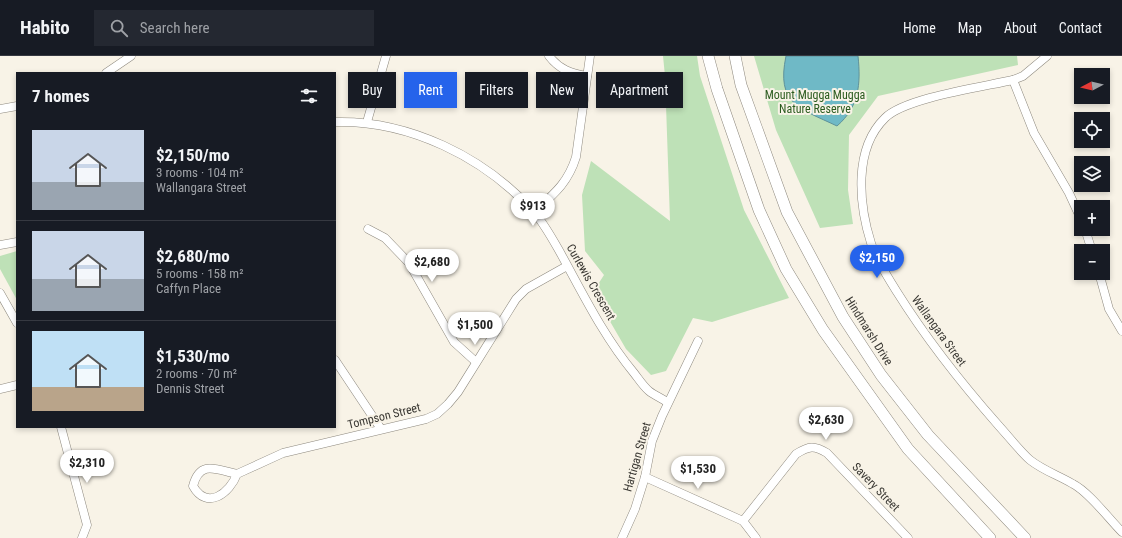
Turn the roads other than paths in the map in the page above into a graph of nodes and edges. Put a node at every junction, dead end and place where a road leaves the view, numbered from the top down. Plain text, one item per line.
1 (131, 56) edge
2 (386, 56) edge
3 (549, 56) edge
4 (590, 56) edge
5 (708, 56) edge
6 (735, 56) edge
7 (1047, 56) edge
8 (107, 72) edge
9 (569, 72) edge
10 (588, 72) edge
11 (1013, 80) junction
12 (16, 106) edge
13 (583, 108) edge
14 (0, 109) edge
15 (336, 122) edge
16 (367, 122) junction
17 (1074, 204) edge
18 (534, 212) junction
19 (368, 229) dead end
20 (16, 242) edge
21 (0, 245) edge
22 (567, 266) junction
23 (1101, 280) edge
24 (0, 293) edge
25 (16, 321) edge
26 (1122, 331) edge
27 (698, 341) dead end
28 (336, 362) edge
29 (476, 362) junction
30 (16, 386) edge
31 (0, 389) edge
32 (667, 402) junction
33 (61, 428) edge
34 (381, 429) junction
35 (237, 474) junction
36 (645, 477) junction
37 (743, 521) junction
38 (1122, 532) edge
39 (82, 538) edge
40 (622, 538) edge
41 (756, 538) edge
42 (908, 538) edge
43 (990, 538) edge
44 (1025, 538) edge

1 - 8 street
2 - 16 street
3 - 9 street
4 - 10 street
5 - 43 main road
6 - 44 main road, Hindmarsh Drive
7 - 11 street, Wallangara Street
11 - 17 street
11 - 38 street, Wallangara Street
12 - 14 street
13 - 18 street
15 - 16 street, Curlewis Crescent
16 - 18 street, Curlewis Crescent
18 - 22 street, Curlewis Crescent
19 - 29 street
20 - 21 street
22 - 29 street, Tompson Street
22 - 32 street, Curlewis Crescent
23 - 26 street
24 - 25 street
27 - 32 street, Hartigan Street
28 - 34 street
29 - 34 street, Tompson Street
30 - 31 street
32 - 36 street, Hartigan Street
33 - 39 street
34 - 35 street, Tompson Street
35 - 35 street
36 - 37 street
36 - 40 street, Hartigan Street
37 - 41 street
37 - 42 street, Savery Street

